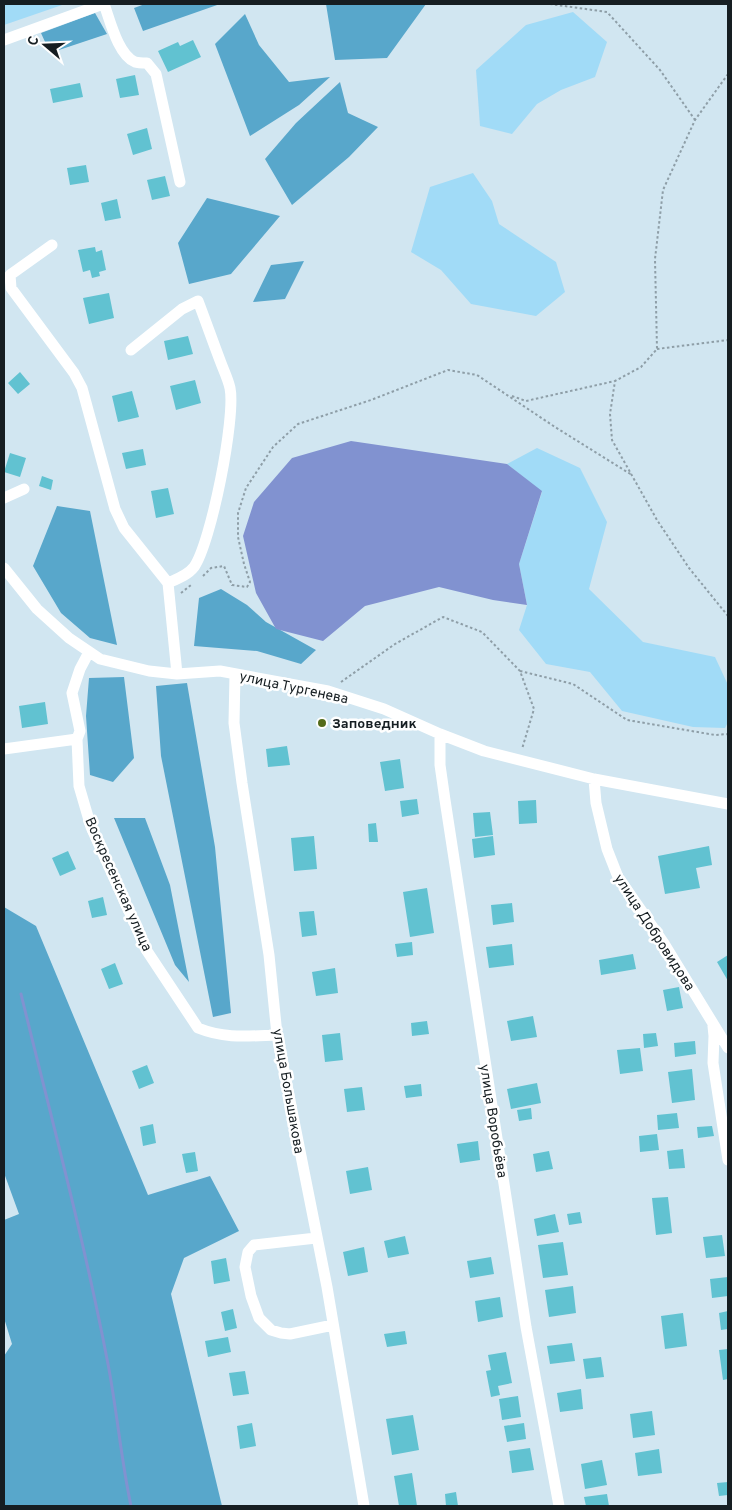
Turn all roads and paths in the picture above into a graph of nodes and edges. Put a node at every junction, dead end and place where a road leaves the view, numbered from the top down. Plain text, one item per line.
1 (104, 4) edge
2 (550, 4) edge
3 (4, 40) edge
4 (728, 74) edge
5 (695, 120) junction
6 (180, 182) dead end
7 (52, 245) dead end
8 (728, 340) edge
9 (657, 349) junction
10 (131, 350) dead end
11 (615, 381) junction
12 (508, 394) junction
13 (632, 475) junction
14 (24, 489) dead end
15 (4, 498) edge
16 (4, 568) edge
17 (199, 579) dead end
18 (168, 583) junction
19 (193, 584) dead end
20 (170, 603) junction
21 (728, 616) edge
22 (89, 652) junction
23 (520, 671) junction
24 (176, 674) junction
25 (235, 674) junction
26 (328, 691) junction
27 (440, 734) junction
28 (728, 734) edge
29 (77, 739) junction
30 (4, 749) edge
31 (518, 760) junction
32 (594, 779) junction
33 (728, 804) edge
34 (713, 1022) junction
35 (277, 1035) junction
36 (728, 1048) edge
37 (728, 1160) edge
38 (316, 1238) junction
39 (333, 1326) junction
40 (364, 1506) edge
41 (559, 1506) edge

1 - 3 street
1 - 6 street
2 - 5 path
4 - 5 path
5 - 9 path
7 - 18 street
8 - 9 path
9 - 11 path
10 - 18 street
11 - 12 path
11 - 13 path
12 - 13 path
12 - 17 path
13 - 21 path
14 - 15 street
16 - 22 street, улица Тургенева
18 - 20 street
19 - 20 path
20 - 24 street
22 - 24 street, улица Тургенева
22 - 29 street, Воскресенская улица
23 - 26 path
23 - 28 path
23 - 31 path
24 - 25 street, улица Тургенева
25 - 26 street, улица Тургенева
25 - 35 street, улица Большакова
26 - 27 street, улица Тургенева
27 - 31 street, улица Тургенева
27 - 41 street, улица Воробьёва
29 - 30 street
29 - 35 street, Воскресенская улица
31 - 32 street, улица Тургенева
32 - 33 street, улица Тургенева
32 - 34 street, улица Добровидова
34 - 36 street, улица Добровидова
34 - 37 street
35 - 38 street, улица Большакова
38 - 39 street, улица Большакова
38 - 39 street
39 - 40 street, улица Большакова

